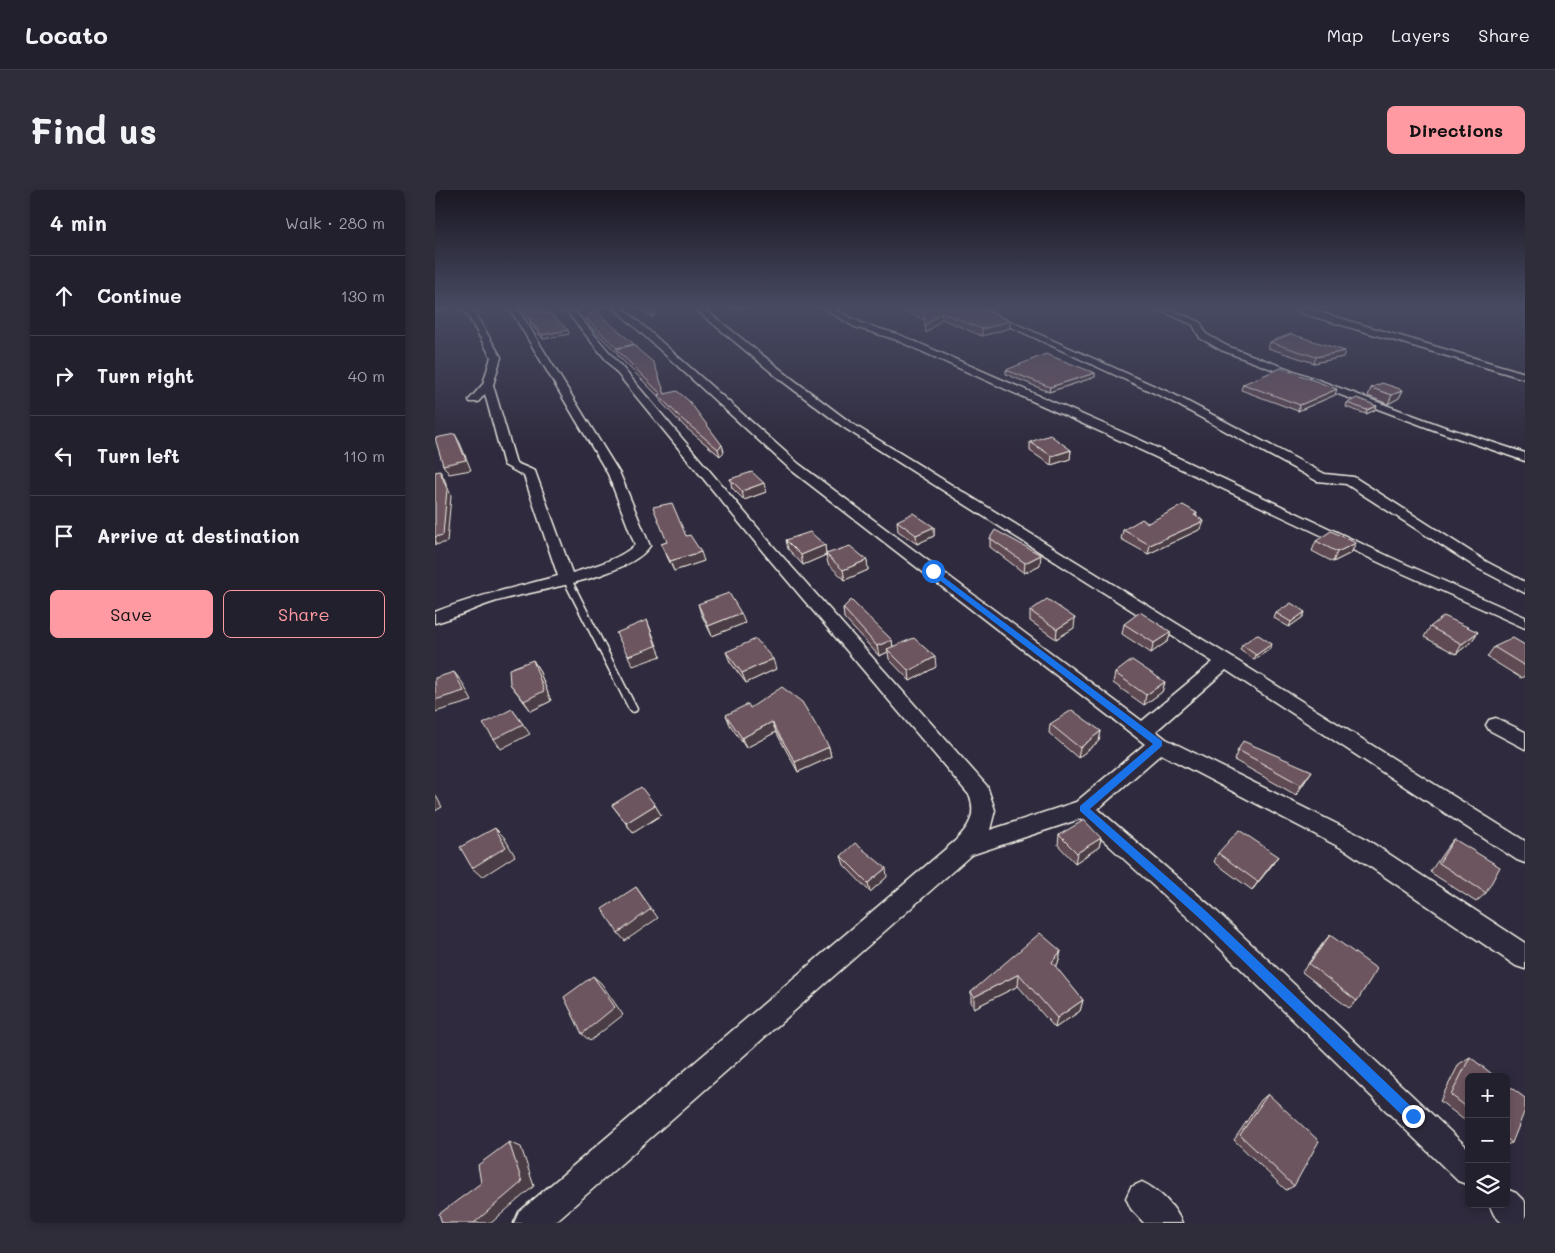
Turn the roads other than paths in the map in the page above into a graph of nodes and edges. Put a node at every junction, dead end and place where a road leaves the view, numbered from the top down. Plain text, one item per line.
1 (495, 355) edge
2 (542, 355) edge
3 (607, 355) edge
4 (671, 355) edge
5 (757, 355) edge
6 (938, 355) edge
7 (1078, 355) edge
8 (1243, 355) edge
9 (1453, 355) edge
10 (1525, 376) edge
11 (488, 385) junction
12 (474, 400) dead end
13 (1525, 457) edge
14 (567, 579) junction
15 (1525, 588) edge
16 (435, 618) edge
17 (1525, 623) edge
18 (1225, 661) junction
19 (633, 709) dead end
20 (1496, 725) dead end
21 (1151, 738) junction
22 (1525, 741) edge
23 (1083, 809) junction
24 (963, 848) junction
25 (1525, 853) edge
26 (1525, 957) edge
27 (1465, 1166) edge
28 (1142, 1198) dead end
29 (1509, 1208) edge
30 (530, 1223) edge
31 (1166, 1223) edge
32 (1524, 1223) edge

1 - 11 street
2 - 14 street
3 - 24 street
4 - 21 street
5 - 18 street
6 - 17 street
7 - 15 street
8 - 13 street
9 - 10 street
11 - 12 street
11 - 14 street
14 - 16 street
14 - 19 lane
18 - 21 street
18 - 25 street
20 - 22 street
21 - 23 street
21 - 26 street
23 - 24 street
23 - 27 street
24 - 30 street
28 - 31 street
29 - 32 street

